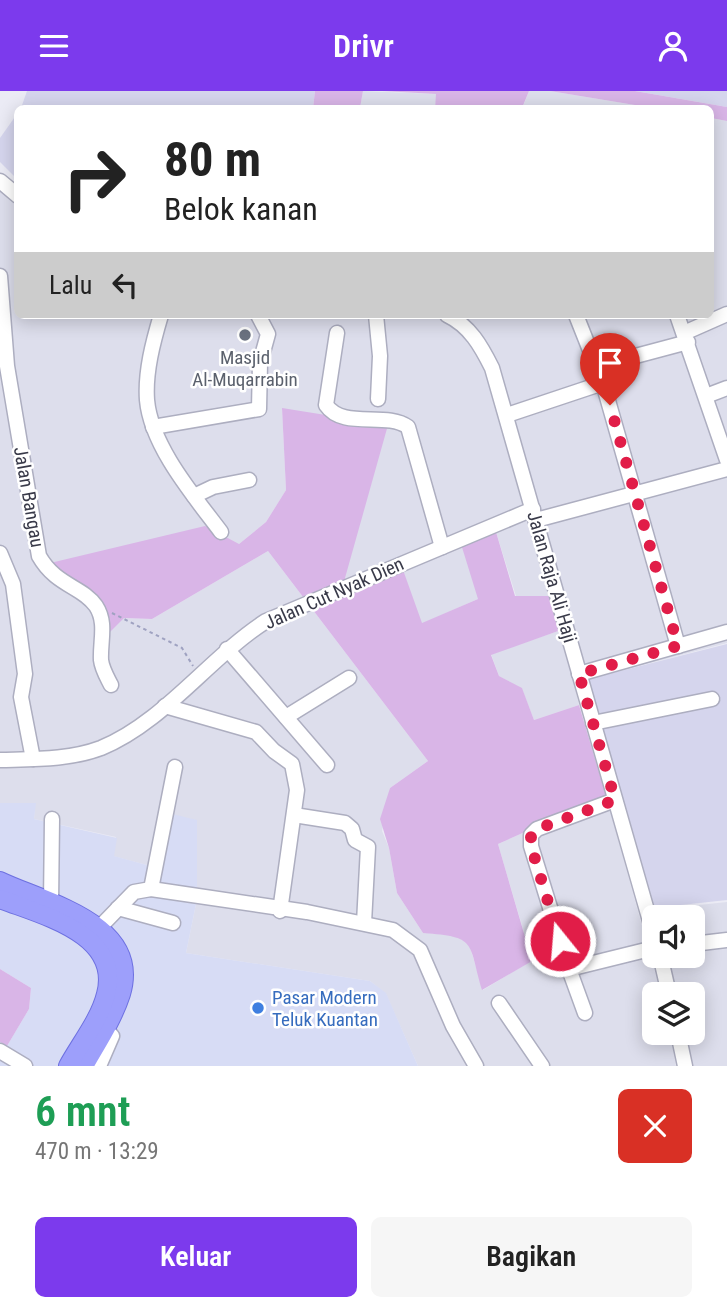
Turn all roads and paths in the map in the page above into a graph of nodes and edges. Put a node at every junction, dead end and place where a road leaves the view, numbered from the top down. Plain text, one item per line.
1 (0, 181) edge
2 (14, 193) edge
3 (0, 276) edge
4 (727, 314) edge
5 (160, 319) edge
6 (260, 319) edge
7 (376, 319) edge
8 (457, 319) edge
9 (578, 319) edge
10 (679, 319) edge
11 (337, 333) dead end
12 (686, 337) junction
13 (598, 366) junction
14 (603, 383) junction
15 (727, 388) edge
16 (706, 396) junction
17 (378, 399) dead end
18 (507, 415) junction
19 (153, 427) junction
20 (727, 460) edge
21 (727, 469) edge
22 (249, 480) dead end
23 (637, 493) junction
24 (194, 496) junction
25 (534, 515) junction
26 (221, 531) dead end
27 (442, 547) junction
28 (0, 553) edge
29 (94, 604) junction
30 (727, 632) edge
31 (678, 646) junction
32 (227, 649) junction
33 (579, 674) junction
34 (199, 676) junction
35 (349, 678) dead end
36 (111, 685) dead end
37 (712, 699) dead end
38 (165, 706) junction
39 (286, 717) junction
40 (593, 723) junction
41 (33, 759) junction
42 (0, 760) edge
43 (327, 765) dead end
44 (175, 767) dead end
45 (615, 800) junction
46 (294, 815) junction
47 (52, 820) dead end
48 (0, 881) edge
49 (147, 889) junction
50 (0, 899) edge
51 (51, 904) junction
52 (645, 905) edge
53 (118, 908) junction
54 (280, 911) junction
55 (139, 914) junction
56 (173, 923) dead end
57 (364, 923) junction
58 (100, 927) junction
59 (727, 940) edge
60 (705, 943) edge
61 (642, 951) edge
62 (569, 969) junction
63 (499, 1003) dead end
64 (585, 1013) dead end
65 (105, 1029) junction
66 (681, 1045) edge
67 (0, 1051) edge
68 (25, 1066) edge
69 (68, 1066) edge
70 (84, 1066) edge
71 (99, 1066) edge
72 (477, 1066) edge
73 (542, 1066) edge
74 (685, 1066) edge

1 - 2 street
3 - 29 street, Jalan Bangau
4 - 12 street
5 - 19 street
6 - 19 street
7 - 17 street
8 - 18 street, Jalan Raja Ali Haji
9 - 13 street
10 - 12 street
11 - 27 street
12 - 13 street
12 - 16 street
13 - 14 street
14 - 18 street
14 - 23 street
15 - 16 street
16 - 20 street
18 - 25 street, Jalan Raja Ali Haji
19 - 24 street
21 - 23 street, Jalan Cut Nyak Dien
22 - 24 street
23 - 25 street, Jalan Cut Nyak Dien
23 - 31 street
24 - 26 street
25 - 27 street, Jalan Cut Nyak Dien
25 - 33 street, Jalan Raja Ali Haji
27 - 32 street, Jalan Cut Nyak Dien
28 - 41 street
29 - 34 path
29 - 36 street
30 - 31 street
31 - 33 street
32 - 34 street, Jalan Cut Nyak Dien
32 - 39 street
33 - 40 street, Jalan Raja Ali Haji
34 - 38 street, Jalan Cut Nyak Dien
35 - 39 street
37 - 40 street
38 - 41 street, Jalan Cut Nyak Dien
38 - 46 street
39 - 43 street
40 - 45 street, Jalan Raja Ali Haji
41 - 42 street, Jalan Cut Nyak Dien
44 - 49 street
45 - 52 street, Jalan Raja Ali Haji
45 - 62 street
46 - 54 street
46 - 57 street
47 - 51 street
48 - 51 main road
49 - 53 street
49 - 54 street
49 - 55 street
50 - 69 main road
51 - 58 main road
53 - 55 street
53 - 58 street
54 - 57 street
55 - 56 street
57 - 72 street
58 - 65 main road
59 - 60 street
61 - 62 street
62 - 64 street
63 - 73 street
65 - 70 main road
65 - 71 street
66 - 74 street
67 - 68 street

